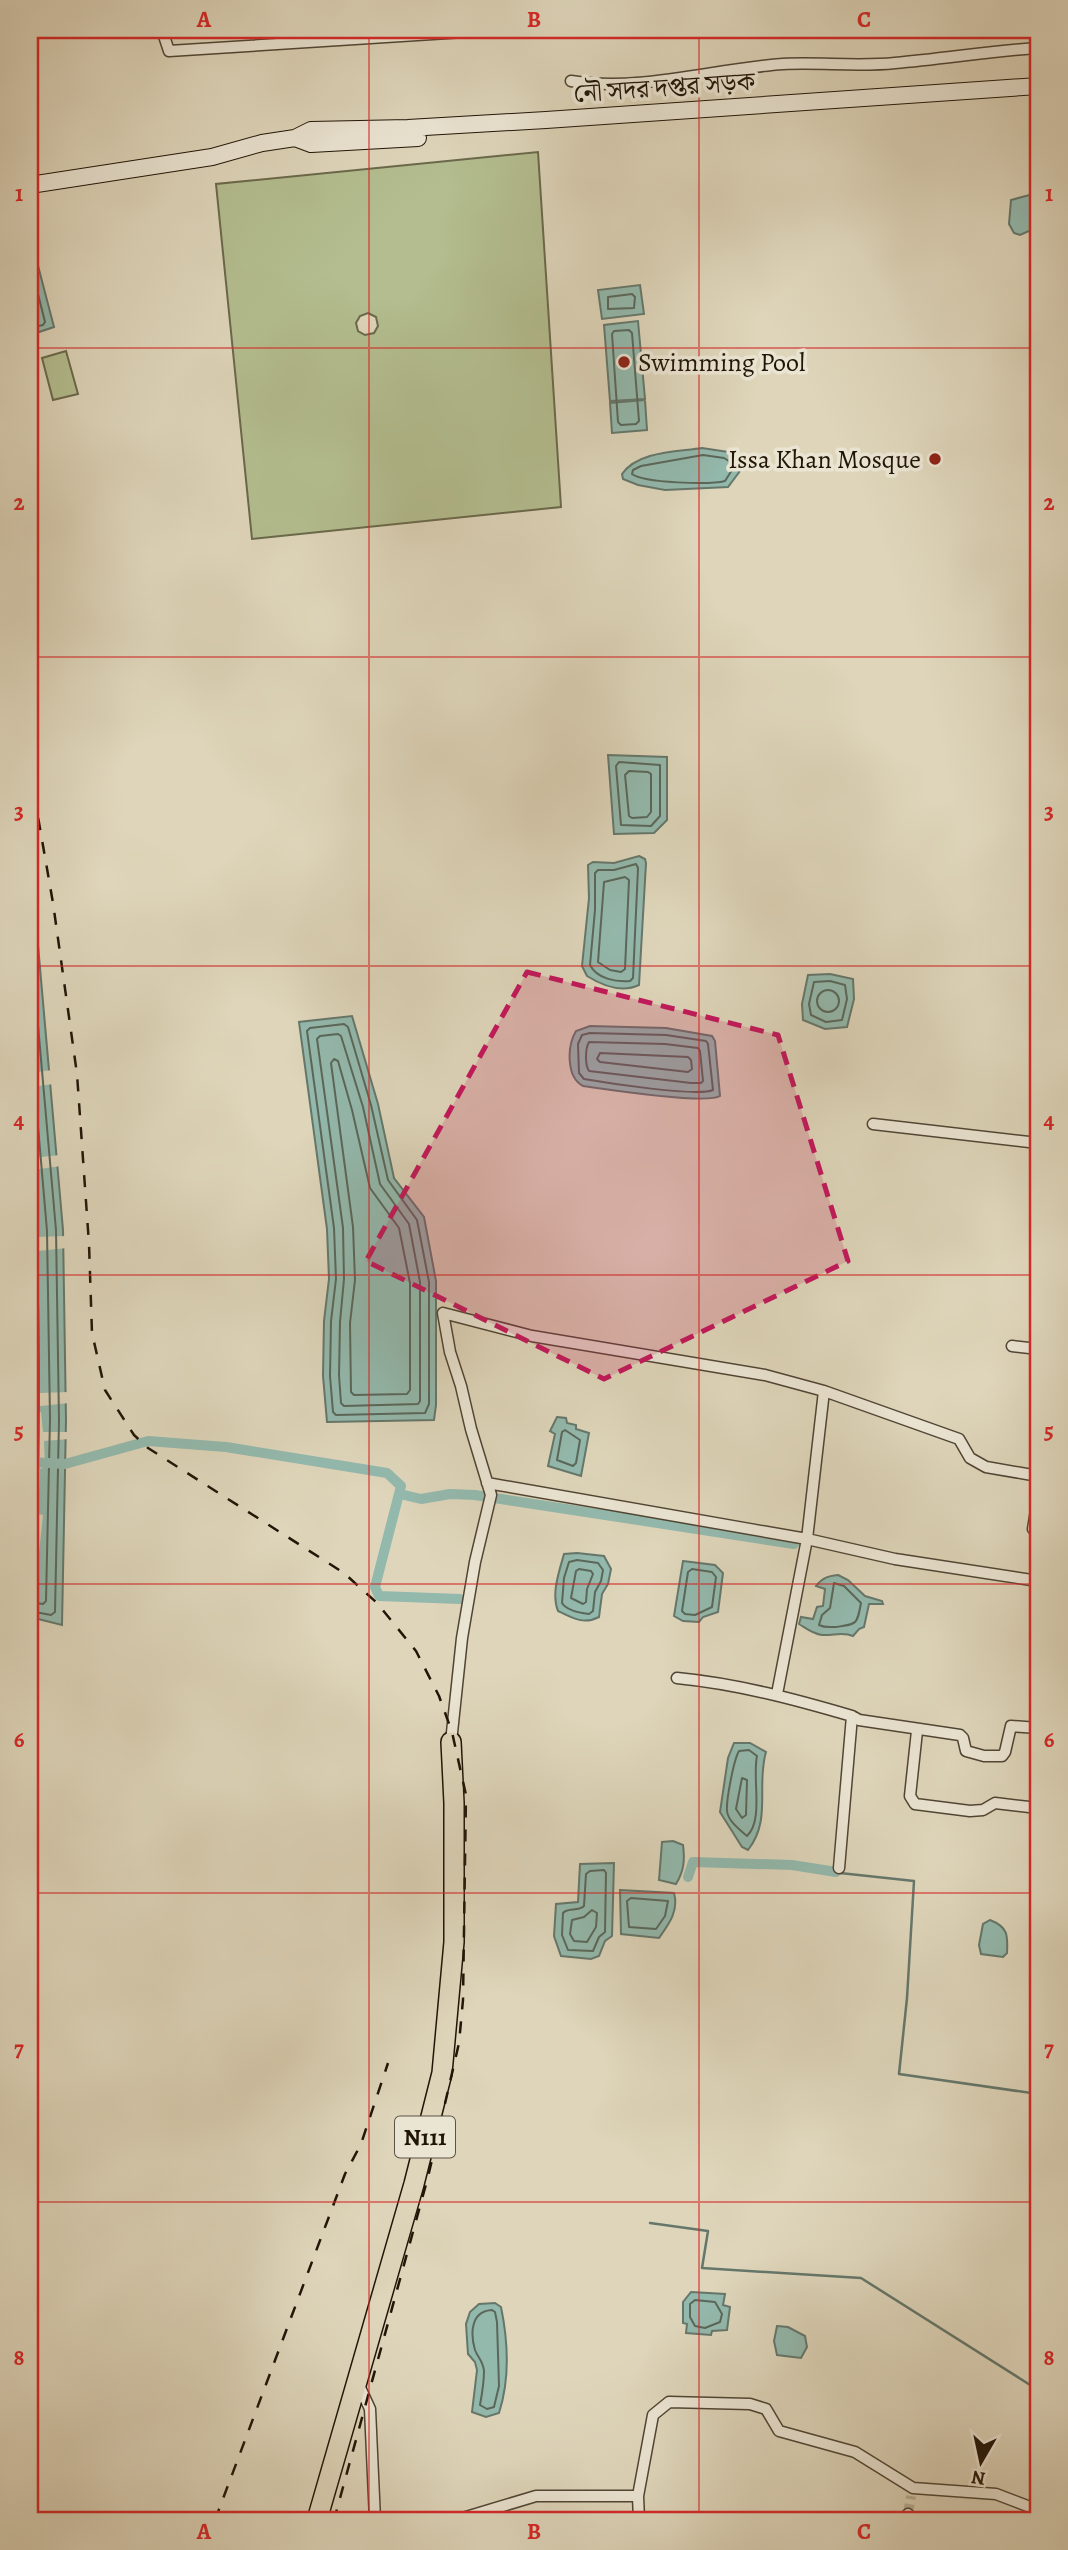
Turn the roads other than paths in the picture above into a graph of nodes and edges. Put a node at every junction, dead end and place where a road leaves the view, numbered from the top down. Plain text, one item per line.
1 (162, 30) edge
2 (298, 30) edge
3 (495, 30) edge
4 (299, 42) junction
5 (1038, 48) edge
6 (571, 81) dead end
7 (1038, 86) edge
8 (1038, 96) edge
9 (295, 138) junction
10 (30, 185) edge
11 (873, 1124) dead end
12 (1029, 1142) dead end
13 (1012, 1346) dead end
14 (1038, 1349) edge
15 (824, 1391) junction
16 (1038, 1476) edge
17 (487, 1483) junction
18 (1038, 1498) edge
19 (1038, 1530) edge
20 (807, 1539) junction
21 (1038, 1581) edge
22 (677, 1678) dead end
23 (777, 1694) junction
24 (852, 1716) junction
25 (1038, 1728) edge
26 (917, 1731) junction
27 (450, 1742) joint
28 (1038, 1808) edge
29 (839, 1868) dead end
30 (358, 2383) junction
31 (639, 2496) junction
32 (1038, 2510) edge
33 (317, 2520) edge
34 (375, 2520) edge
35 (456, 2520) edge
36 (639, 2520) edge

1 - 4 street
2 - 4 street
3 - 4 street
5 - 6 street
7 - 9 main road, নৌ সদর দপ্তর সড়ক
8 - 9 main road, নৌ সদর দপ্তর সড়ক
9 - 10 main road, নৌ সদর দপ্তর সড়ক
11 - 12 street
13 - 14 street
15 - 16 street
15 - 17 street
15 - 20 street
17 - 20 street
17 - 27 street
18 - 19 street
20 - 21 street
20 - 23 street
22 - 23 street
23 - 24 street
24 - 26 street
24 - 29 street
25 - 26 street
26 - 28 street
27 - 30 highway, N111
30 - 33 highway, N111
30 - 34 street
31 - 32 street
31 - 35 street
31 - 36 street

